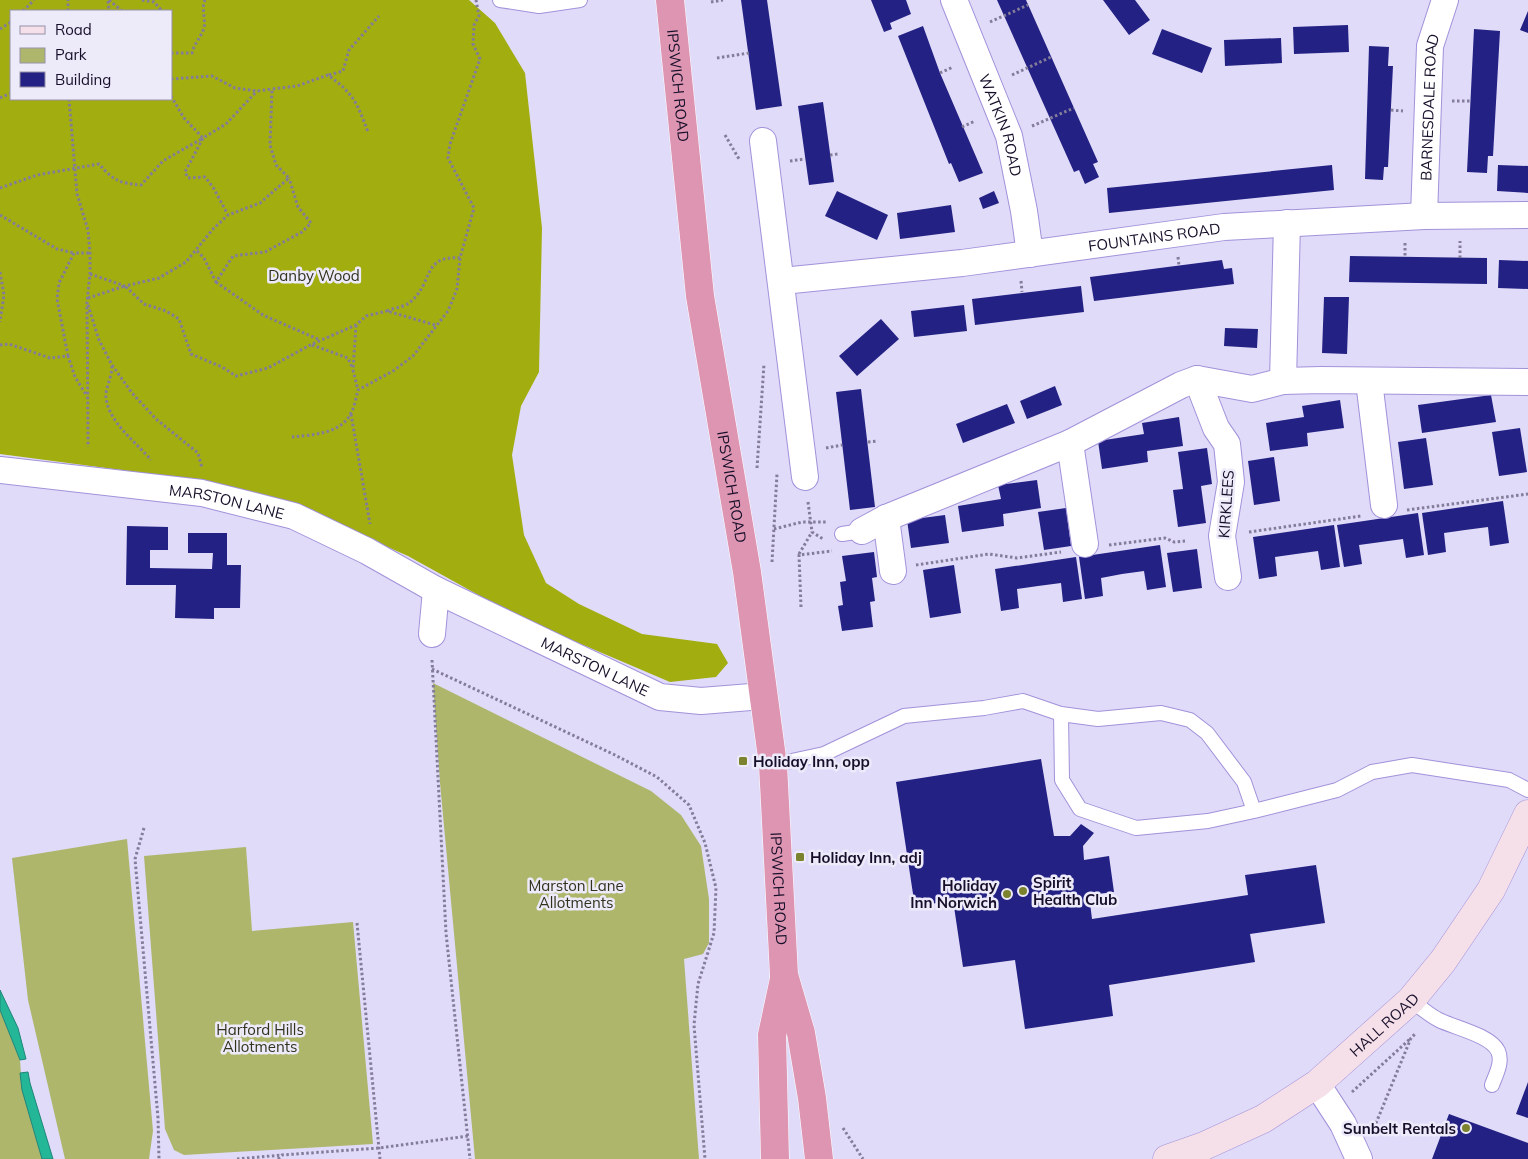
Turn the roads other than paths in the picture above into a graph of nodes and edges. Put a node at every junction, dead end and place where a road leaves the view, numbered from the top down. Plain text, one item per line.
1 (500, 0) edge
2 (580, 0) edge
3 (670, 0) edge
4 (954, 0) edge
5 (1445, 0) edge
6 (763, 141) dead end
7 (1528, 215) edge
8 (1424, 216) junction
9 (1288, 224) junction
10 (1030, 254) junction
11 (782, 281) junction
12 (1197, 379) junction
13 (1282, 381) junction
14 (1369, 381) junction
15 (1528, 382) edge
16 (1070, 443) junction
17 (804, 464) road end
18 (0, 470) edge
19 (1384, 505) dead end
20 (886, 518) junction
21 (852, 532) road end
22 (1086, 547) road end
23 (1228, 577) dead end
24 (895, 579) road end
25 (436, 590) junction
26 (432, 634) road end
27 (764, 696) junction
28 (1061, 714) junction
29 (773, 765) junction
30 (1528, 790) edge
31 (1254, 811) junction
32 (1528, 814) edge
33 (784, 975) junction
34 (1411, 1000) junction
35 (1316, 1084) junction
36 (1492, 1085) dead end
37 (775, 1159) edge
38 (819, 1159) edge
39 (1167, 1159) edge
40 (1359, 1159) edge

1 - 2 lane
3 - 27 highway, IPSWICH ROAD
4 - 10 street, WATKIN ROAD
5 - 8 street, BARNESDALE ROAD
6 - 11 street
7 - 8 street, FOUNTAINS ROAD
8 - 9 street, FOUNTAINS ROAD
9 - 10 street, FOUNTAINS ROAD
9 - 13 street
10 - 11 street, FOUNTAINS ROAD
11 - 17 street
12 - 13 street
12 - 16 street
12 - 23 street, KIRKLEES
13 - 14 street
14 - 15 street
14 - 19 street
16 - 20 street
16 - 22 street
18 - 25 street, MARSTON LANE
20 - 21 street
20 - 24 street
25 - 26 street
25 - 27 street, MARSTON LANE
27 - 29 highway, IPSWICH ROAD
28 - 29 lane
28 - 31 lane
28 - 31 lane
29 - 33 highway, IPSWICH ROAD
30 - 31 lane
32 - 34 street, HALL ROAD
33 - 37 highway, IPSWICH ROAD
33 - 38 highway, IPSWICH ROAD
34 - 35 street, HALL ROAD
34 - 36 lane
35 - 39 street, HALL ROAD
35 - 40 street

